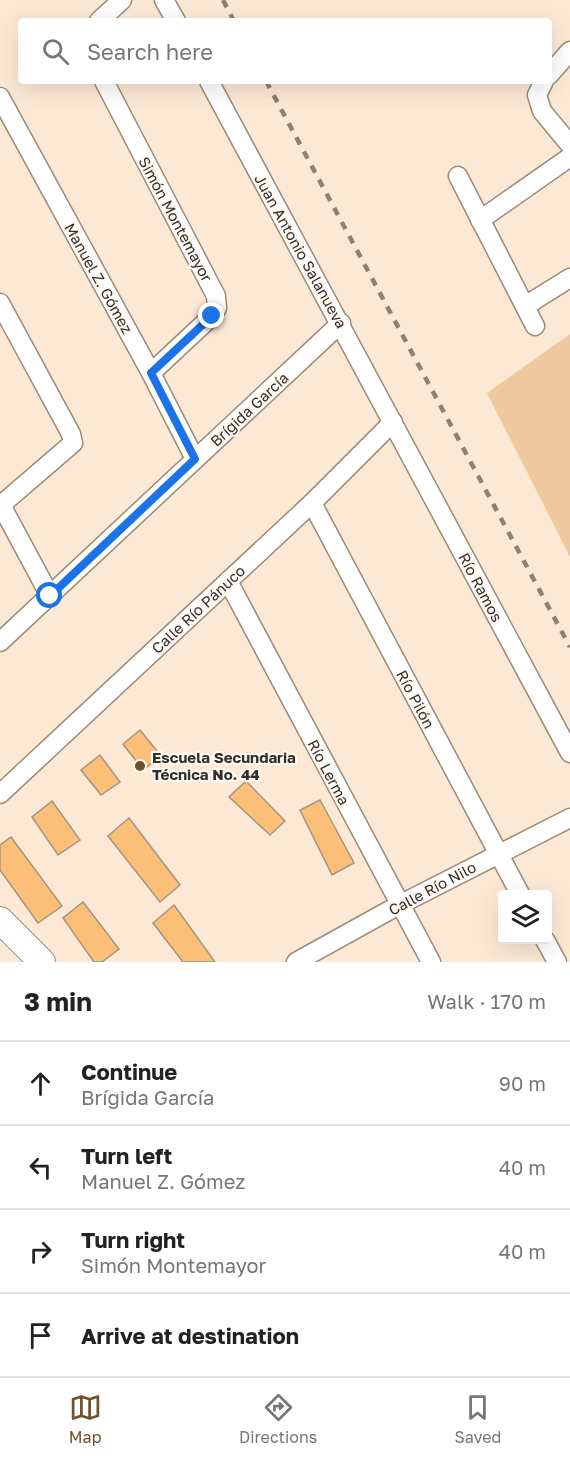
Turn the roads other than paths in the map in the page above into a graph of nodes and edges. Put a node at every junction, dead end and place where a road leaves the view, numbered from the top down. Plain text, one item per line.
1 (122, 0) edge
2 (164, 0) edge
3 (102, 18) edge
4 (174, 18) edge
5 (570, 51) edge
6 (552, 72) edge
7 (106, 84) edge
8 (211, 84) edge
9 (540, 88) edge
10 (2, 107) edge
11 (570, 145) edge
12 (570, 157) edge
13 (458, 176) dead end
14 (480, 220) junction
15 (570, 278) edge
16 (0, 303) edge
17 (525, 306) junction
18 (341, 323) junction
19 (535, 326) dead end
20 (151, 373) junction
21 (393, 422) junction
22 (195, 459) junction
23 (312, 503) junction
24 (1, 504) edge
25 (228, 581) junction
26 (50, 596) junction
27 (0, 642) edge
28 (570, 753) edge
29 (0, 794) edge
30 (570, 818) edge
31 (498, 854) junction
32 (518, 890) edge
33 (399, 905) junction
34 (0, 920) edge
35 (548, 944) edge
36 (42, 962) edge
37 (296, 962) edge
38 (431, 962) edge
39 (557, 962) edge

1 - 3 street
2 - 4 street
5 - 6 street
7 - 20 street, Simón Montemayor
8 - 18 street, Juan Antonio Salanueva
9 - 11 street
10 - 20 street, Manuel Z. Gómez
12 - 14 street
13 - 14 street
14 - 17 street
15 - 17 street
16 - 24 street
17 - 19 street
18 - 21 street, Juan Antonio Salanueva
18 - 22 street, Brígida García
20 - 22 street, Manuel Z. Gómez
21 - 23 street, Calle Río Pánuco
21 - 28 street, Río Ramos
22 - 26 street, Brígida García
23 - 25 street, Calle Río Pánuco
23 - 31 street, Río Pilón
24 - 26 street
25 - 29 street, Calle Río Pánuco
25 - 33 street, Río Lerma
26 - 27 street, Brígida García
30 - 31 street, Calle Río Nilo
31 - 32 street, Río Pilón
31 - 33 street, Calle Río Nilo
33 - 37 street, Calle Río Nilo
33 - 38 street, Río Lerma
34 - 36 street
35 - 39 street

